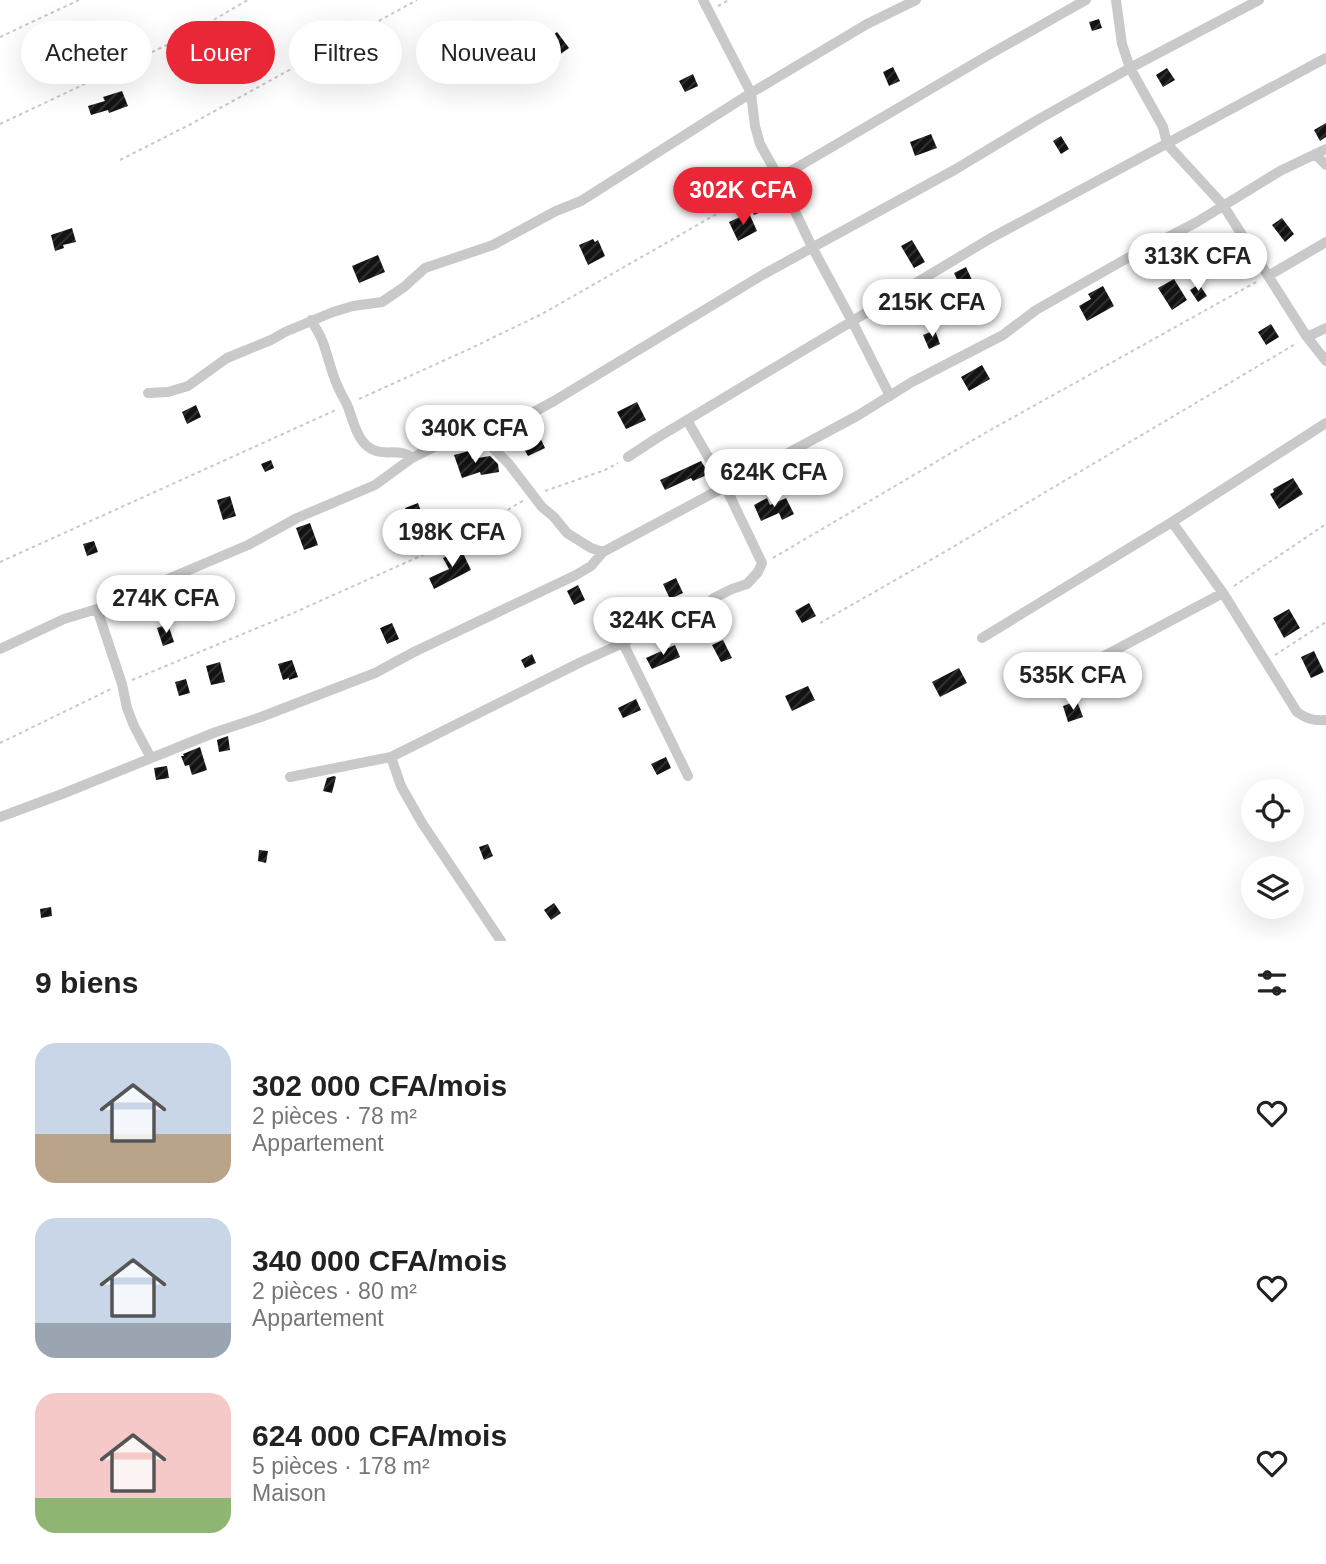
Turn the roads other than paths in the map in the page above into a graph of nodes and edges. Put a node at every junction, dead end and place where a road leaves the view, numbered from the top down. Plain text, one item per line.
1 (703, 0) edge
2 (916, 0) edge
3 (1086, 0) edge
4 (1116, 0) edge
5 (1259, 0) edge
6 (1326, 58) edge
7 (1130, 68) junction
8 (751, 93) junction
9 (1167, 144) junction
10 (1321, 152) edge
11 (1326, 165) edge
12 (779, 178) junction
13 (1223, 205) junction
14 (1326, 242) edge
15 (811, 247) junction
16 (1268, 276) junction
17 (311, 320) junction
18 (852, 320) junction
19 (1326, 328) edge
20 (1307, 337) junction
21 (1326, 361) edge
22 (148, 393) dead end
23 (890, 396) junction
24 (687, 420) junction
25 (1326, 423) edge
26 (478, 436) junction
27 (628, 457) road end
28 (412, 458) junction
29 (726, 488) junction
30 (1172, 522) junction
31 (603, 552) junction
32 (1223, 593) junction
33 (97, 609) junction
34 (982, 638) dead end
35 (623, 643) junction
36 (0, 649) edge
37 (1089, 664) dead end
38 (1326, 720) edge
39 (391, 757) junction
40 (151, 758) junction
41 (688, 776) dead end
42 (290, 777) dead end
43 (0, 817) edge
44 (501, 941) edge

1 - 8 street
2 - 8 street
3 - 12 street
4 - 7 street
5 - 7 street
6 - 9 street
7 - 9 street
7 - 15 street
8 - 12 street
8 - 17 street
9 - 13 street
9 - 18 street
10 - 11 street
10 - 13 street
12 - 15 street
13 - 16 street
13 - 23 street
14 - 16 street
15 - 18 street
15 - 26 street
16 - 20 street
17 - 22 street
17 - 28 street
18 - 23 street
18 - 24 street
19 - 20 street
20 - 21 street
23 - 29 street
24 - 27 street
24 - 29 street
25 - 30 street
26 - 28 street
26 - 31 street
28 - 33 street
29 - 31 street
29 - 35 street
30 - 32 street
30 - 34 street
31 - 40 street
32 - 37 street
32 - 38 street
33 - 36 street
33 - 40 street
35 - 39 street
35 - 41 street
39 - 42 street
39 - 44 street
40 - 43 street

